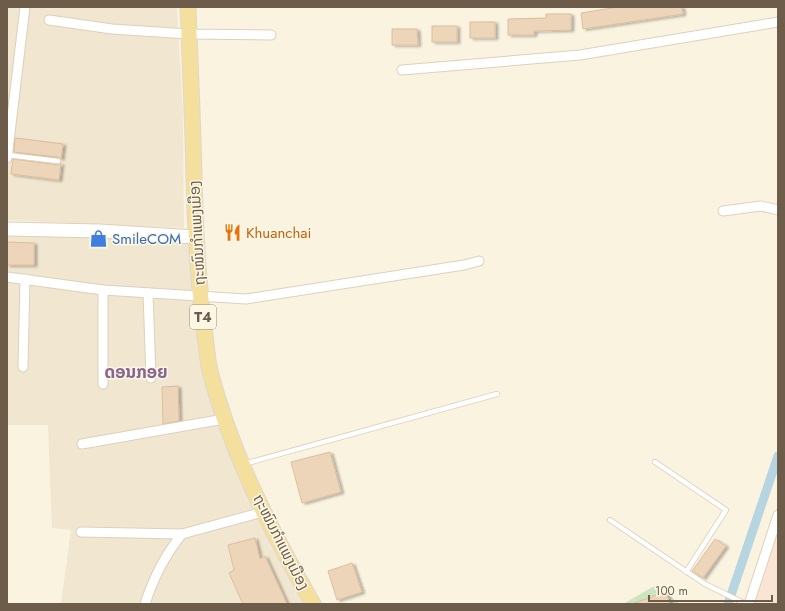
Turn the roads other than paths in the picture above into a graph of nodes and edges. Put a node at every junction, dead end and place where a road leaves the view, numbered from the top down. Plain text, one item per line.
1 (25, 7) edge
2 (188, 7) edge
3 (49, 20) dead end
4 (778, 22) edge
5 (189, 34) junction
6 (271, 35) dead end
7 (402, 70) dead end
8 (10, 96) edge
9 (7, 156) edge
10 (58, 161) dead end
11 (778, 210) edge
12 (723, 211) dead end
13 (7, 229) edge
14 (196, 237) junction
15 (479, 261) dead end
16 (7, 277) edge
17 (25, 279) junction
18 (103, 290) junction
19 (148, 293) junction
20 (200, 296) junction
21 (23, 367) dead end
22 (151, 378) dead end
23 (103, 384) dead end
24 (497, 394) dead end
25 (224, 419) junction
26 (82, 444) dead end
27 (655, 462) dead end
28 (243, 464) junction
29 (263, 512) junction
30 (778, 515) edge
31 (610, 520) dead end
32 (81, 532) dead end
33 (182, 534) junction
34 (686, 572) junction
35 (145, 604) edge
36 (313, 604) edge
37 (746, 604) edge
38 (749, 604) edge

1 - 8 street
2 - 5 main road, ຖະໜົນກຳແພງເມືອງ / T4
3 - 5 street
4 - 7 street
5 - 6 street
5 - 14 main road, ຖະໜົນກຳແພງເມືອງ / T4
8 - 9 street
9 - 10 lane
11 - 12 street
13 - 14 street
14 - 20 main road, ຖະໜົນກຳແພງເມືອງ / T4
15 - 20 street
16 - 17 street
17 - 18 street
17 - 21 street
18 - 19 street
18 - 23 street
19 - 20 street
19 - 22 street
20 - 25 main road, ຖະໜົນກຳແພງເມືອງ / T4
24 - 28 lane
25 - 26 street
25 - 28 main road, ຖະໜົນກຳແພງເມືອງ / T4
27 - 34 lane
28 - 29 main road, ຖະໜົນກຳແພງເມືອງ / T4
29 - 33 street
29 - 36 main road, ຖະໜົນກຳແພງເມືອງ / T4
30 - 38 street
31 - 34 lane
32 - 33 street
33 - 35 street
34 - 37 lane

